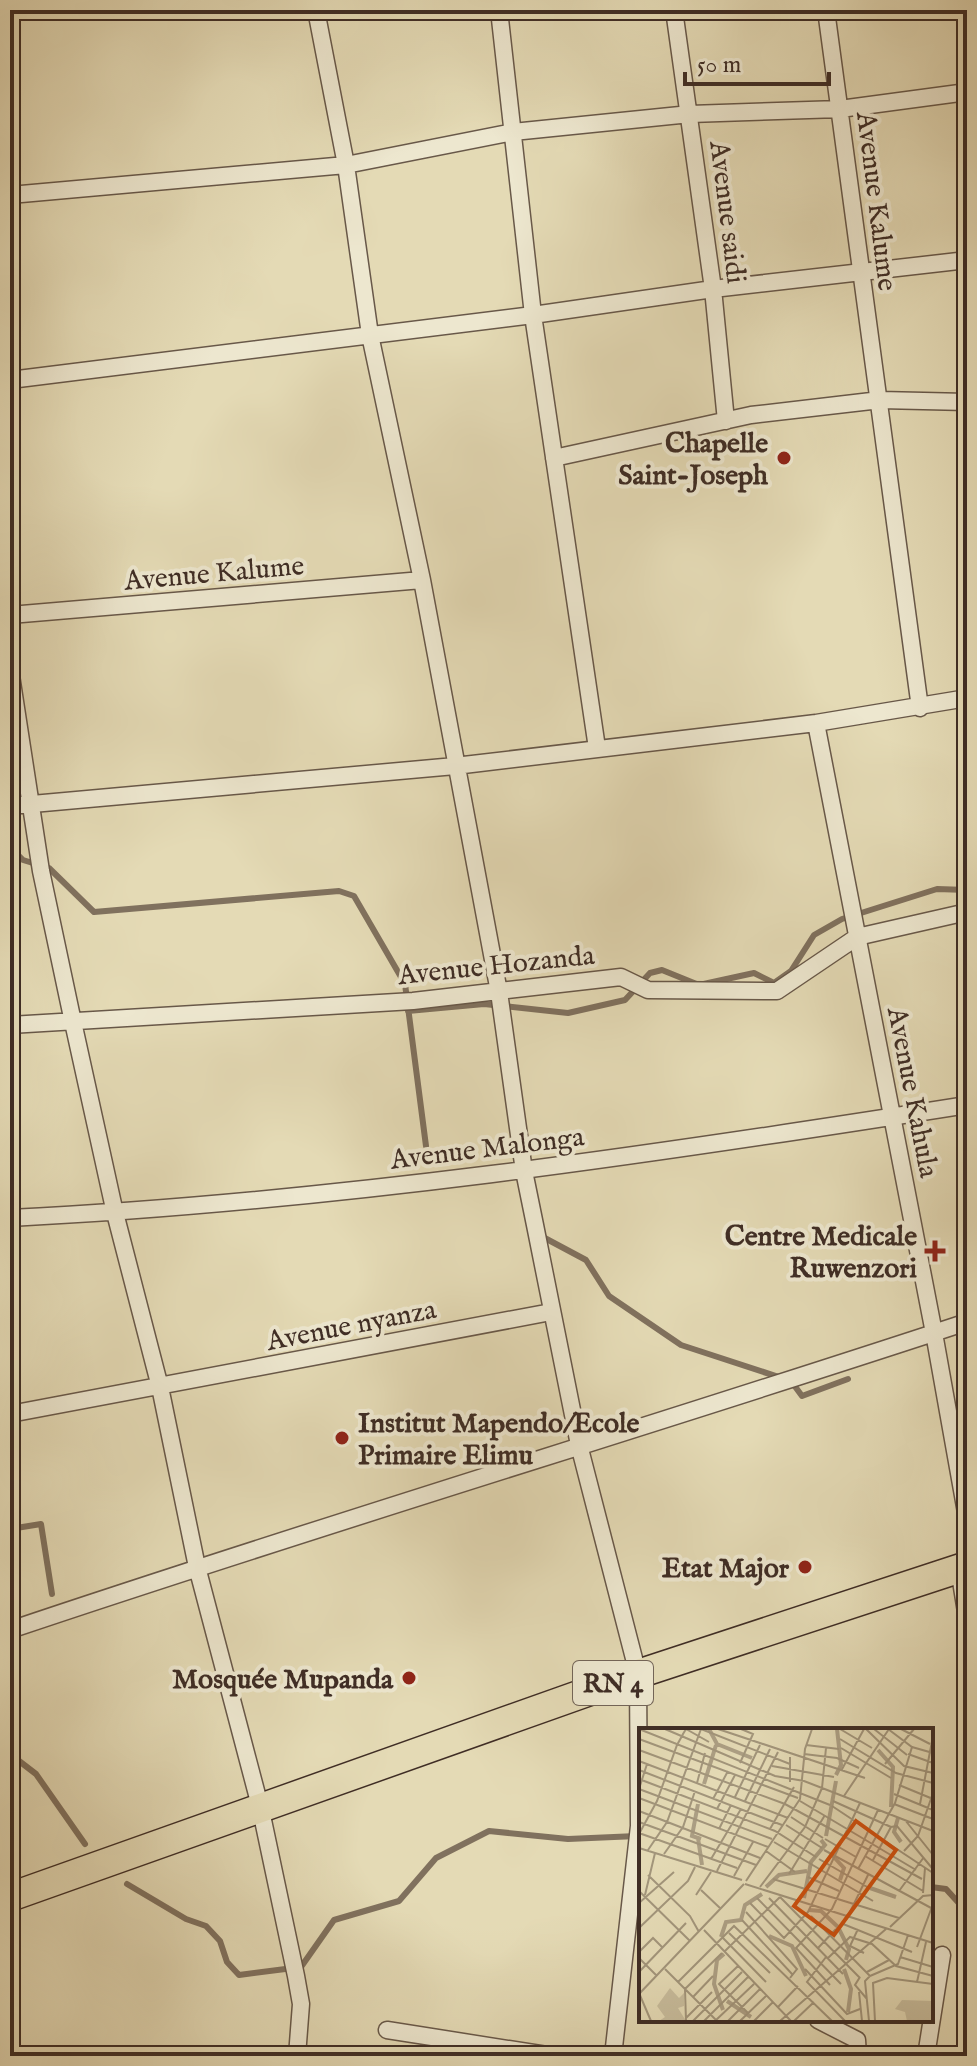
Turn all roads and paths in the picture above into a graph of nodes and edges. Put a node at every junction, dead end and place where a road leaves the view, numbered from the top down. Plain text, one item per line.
1 (316, 10) edge
2 (499, 10) edge
3 (674, 10) edge
4 (826, 10) edge
5 (967, 92) edge
6 (840, 109) junction
7 (690, 114) junction
8 (513, 132) junction
9 (346, 165) junction
10 (10, 195) edge
11 (967, 260) edge
12 (860, 271) junction
13 (713, 289) junction
14 (533, 315) junction
15 (370, 335) junction
16 (10, 380) edge
17 (880, 400) junction
18 (967, 402) edge
19 (726, 421) junction
20 (554, 458) junction
21 (422, 580) junction
22 (10, 615) edge
23 (10, 669) edge
24 (967, 698) edge
25 (920, 708) junction
26 (816, 723) junction
27 (597, 748) junction
28 (455, 766) junction
29 (30, 804) junction
30 (10, 806) edge
31 (967, 912) edge
32 (853, 921) junction
33 (500, 1002) junction
34 (73, 1022) junction
35 (10, 1025) edge
36 (967, 1105) edge
37 (893, 1116) junction
38 (524, 1171) junction
39 (115, 1213) junction
40 (10, 1218) edge
41 (551, 1312) junction
42 (967, 1322) edge
43 (934, 1333) junction
44 (160, 1387) junction
45 (10, 1414) edge
46 (579, 1445) junction
47 (967, 1518) edge
48 (197, 1567) junction
49 (963, 1568) edge
50 (967, 1618) edge
51 (10, 1630) edge
52 (638, 1674) junction
53 (260, 1806) junction
54 (639, 1826) edge
55 (10, 1897) edge
56 (635, 1905) edge
57 (942, 1955) dead end
58 (933, 2012) edge
59 (822, 2022) edge
60 (931, 2022) edge
61 (387, 2030) dead end
62 (297, 2056) edge
63 (553, 2056) edge
64 (613, 2056) edge
65 (858, 2056) edge
66 (926, 2056) edge

1 - 9 street
2 - 8 street
3 - 7 street, Avenue saidi
4 - 6 street, Avenue Kalume
5 - 6 street
6 - 7 street
6 - 12 street, Avenue Kalume
7 - 8 street
7 - 13 street, Avenue saidi
8 - 9 street
8 - 14 street
9 - 10 street
9 - 15 street
11 - 12 street
12 - 13 street
12 - 17 street, Avenue Kalume
13 - 14 street
13 - 19 street, Avenue saidi
14 - 15 street
14 - 20 street
15 - 16 street
15 - 21 street
17 - 18 street
17 - 19 street
17 - 25 street, Avenue Kalume
19 - 20 street
20 - 27 street
21 - 22 street, Avenue Kalume
21 - 28 street
23 - 29 street
24 - 25 street
25 - 26 street
26 - 27 street
26 - 32 street, Avenue Kahula
27 - 28 street
28 - 29 street
28 - 33 street
29 - 30 street
29 - 34 street
31 - 32 street, Avenue Hozanda
32 - 33 street, Avenue Hozanda
32 - 37 street, Avenue Kahula
33 - 34 street, Avenue Hozanda
33 - 38 street
34 - 35 street, Avenue Hozanda
34 - 39 street
36 - 37 street, Avenue Malonga
37 - 38 street, Avenue Malonga
37 - 43 street, Avenue Kahula
38 - 39 street, Avenue Malonga
38 - 41 street
39 - 40 street, Avenue Malonga
39 - 44 street
41 - 44 street, Avenue nyanza
41 - 46 street
42 - 43 street
43 - 46 street
43 - 47 street, Avenue Kahula
44 - 45 street, Avenue nyanza
44 - 48 street
46 - 48 street
46 - 52 street
48 - 51 street
48 - 53 street
49 - 50 street
49 - 52 highway, RN 4
52 - 53 highway, RN 4
52 - 54 street
53 - 55 highway, RN 4
53 - 62 street
54 - 56 street
56 - 64 street
57 - 58 street
59 - 65 street
60 - 66 street
61 - 63 street

